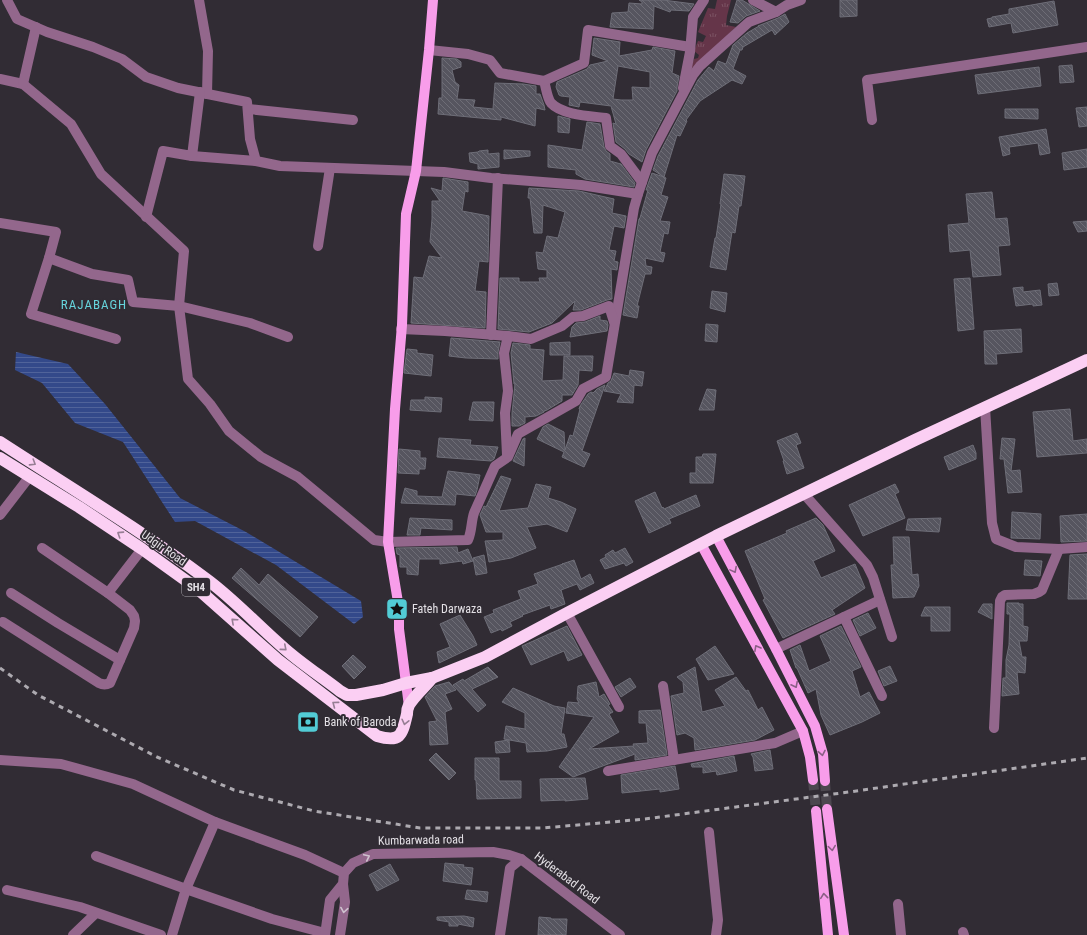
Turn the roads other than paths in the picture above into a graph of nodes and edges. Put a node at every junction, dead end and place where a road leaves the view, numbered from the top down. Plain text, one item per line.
1 (7, 0) edge
2 (199, 0) edge
3 (433, 0) edge
4 (704, 0) edge
5 (753, 0) edge
6 (801, 0) edge
7 (776, 12) junction
8 (36, 27) junction
9 (690, 47) junction
10 (1087, 47) edge
11 (429, 50) junction
12 (0, 79) edge
13 (544, 82) junction
14 (23, 84) junction
15 (204, 93) junction
16 (678, 104) junction
17 (248, 109) junction
18 (353, 120) dead end
19 (872, 120) dead end
20 (192, 156) junction
21 (256, 161) junction
22 (330, 168) junction
23 (416, 171) junction
24 (498, 178) junction
25 (642, 182) junction
26 (638, 194) junction
27 (146, 217) junction
28 (0, 223) edge
29 (318, 246) dead end
30 (49, 258) junction
31 (179, 306) junction
32 (614, 324) junction
33 (402, 329) junction
34 (491, 335) junction
35 (508, 336) junction
36 (288, 337) dead end
37 (116, 339) dead end
38 (1087, 360) edge
39 (985, 407) junction
40 (0, 442) edge
41 (508, 457) junction
42 (0, 458) edge
43 (30, 476) junction
44 (804, 494) junction
45 (0, 516) edge
46 (716, 536) junction
47 (388, 542) junction
48 (701, 544) junction
49 (1087, 547) edge
50 (42, 548) dead end
51 (142, 549) junction
52 (1059, 549) junction
53 (11, 593) dead end
54 (108, 593) junction
55 (880, 600) junction
56 (568, 613) junction
57 (844, 617) junction
58 (3, 622) dead end
59 (892, 637) dead end
60 (776, 649) junction
61 (120, 660) junction
62 (432, 678) junction
63 (406, 683) junction
64 (663, 686) dead end
65 (882, 696) dead end
66 (409, 706) junction
67 (620, 706) dead end
68 (994, 728) dead end
69 (803, 731) junction
70 (0, 760) edge
71 (674, 760) junction
72 (608, 771) dead end
73 (813, 780) tunnel mouth
74 (825, 781) tunnel mouth
75 (827, 809) tunnel mouth
76 (816, 811) tunnel mouth
77 (215, 822) junction
78 (709, 832) dead end
79 (493, 852) joint
80 (96, 856) dead end
81 (521, 859) junction
82 (344, 873) junction
83 (343, 884) junction
84 (186, 889) junction
85 (7, 890) dead end
86 (898, 904) dead end
87 (96, 913) junction
88 (320, 934) edge
89 (617, 934) edge
90 (73, 935) edge
91 (161, 935) edge
92 (172, 935) edge
93 (340, 935) edge
94 (500, 935) edge
95 (716, 935) edge
96 (828, 935) edge
97 (844, 935) edge
98 (901, 935) edge

1 - 8 street
2 - 15 street
3 - 11 main road
4 - 9 street
5 - 7 street
6 - 7 street
7 - 16 street
8 - 14 street
8 - 15 street
9 - 13 street
9 - 16 street
10 - 19 street
11 - 13 street
11 - 23 main road
12 - 14 street
13 - 25 street
14 - 27 street
15 - 17 street
15 - 20 street
16 - 25 street
17 - 18 street
17 - 21 street
20 - 21 street
20 - 27 street
21 - 22 street
22 - 23 street
22 - 29 street
23 - 24 street
23 - 33 main road
24 - 26 street
24 - 34 street
25 - 26 street
26 - 32 street
27 - 31 street
28 - 30 street
30 - 31 street
30 - 37 street
31 - 36 street
31 - 47 street
32 - 35 street
32 - 41 street
33 - 34 street
33 - 47 main road
34 - 35 street
35 - 41 street
38 - 39 highway
39 - 44 highway
39 - 52 street
40 -> 63 highway, Udgir Road / SH4
41 - 47 street
42 - 43 highway, Udgir Road / SH4
43 - 45 street
51 -> 43 highway, Udgir Road / SH4
44 - 46 highway
44 - 55 street
46 - 48 highway
46 -> 60 main road
47 - 63 main road
48 - 56 highway
69 -> 48 main road
49 - 52 street
50 - 54 street
51 - 54 street
66 -> 51 highway, Udgir Road / SH4
52 - 68 street
53 - 61 street
54 - 61 street
55 - 57 street
55 - 59 street
56 - 62 highway
56 - 67 street
57 - 60 street
57 - 65 street
58 - 61 street
60 -> 74 main road
62 - 63 highway
62 - 66 highway
63 - 66 main road
64 - 71 street
69 - 71 street
69 - 73 main road
70 - 77 street
71 - 72 street
75 -> 97 main road
96 -> 76 main road
77 - 82 street
77 - 84 street
78 - 95 street
79 - 81 street, Hyderabad Road
82 -> 79 street, Kumbarwada road
80 - 84 street
81 - 89 street, Hyderabad Road
81 - 94 street
82 - 83 street
83 - 88 street
83 -> 93 street
84 - 88 street
84 - 92 street
85 - 87 street
86 - 98 street
87 - 90 street
87 - 91 street

